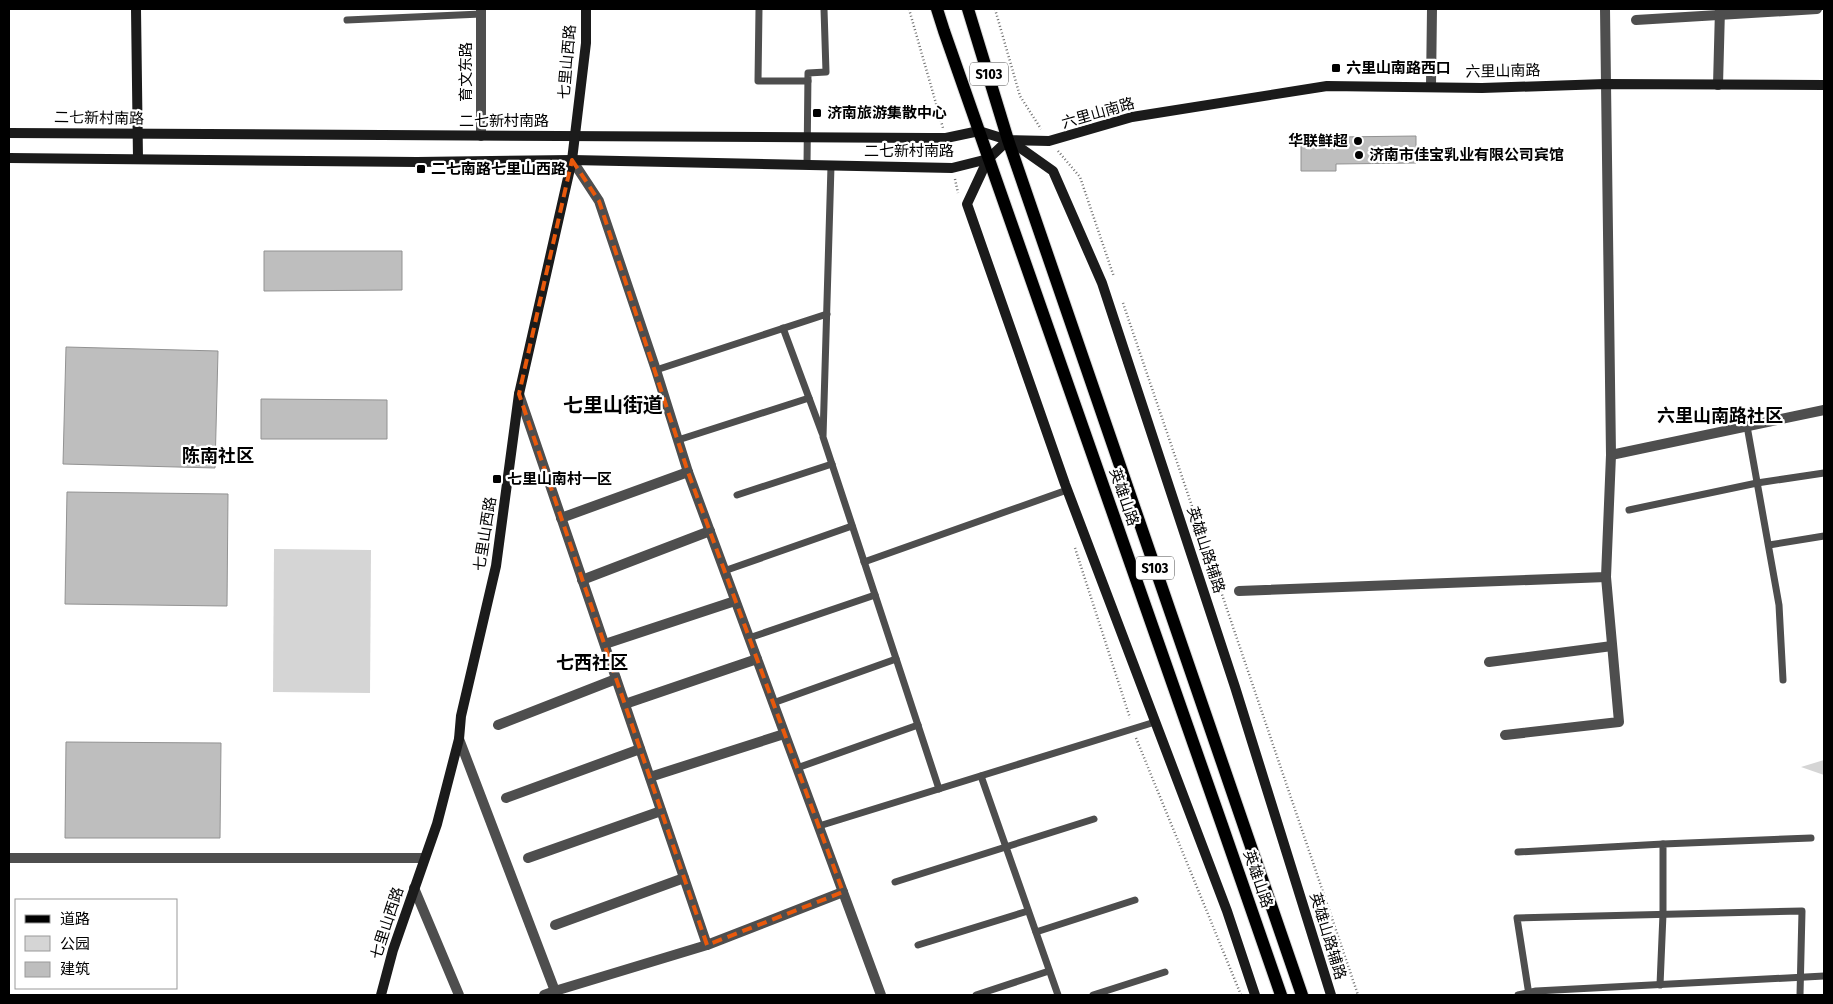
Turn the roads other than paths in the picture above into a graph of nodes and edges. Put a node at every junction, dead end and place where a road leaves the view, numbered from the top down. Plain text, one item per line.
1 (136, 9) edge
2 (586, 9) edge
3 (759, 9) edge
4 (824, 9) edge
5 (937, 9) edge
6 (968, 9) edge
7 (1432, 9) edge
8 (1604, 9) edge
9 (1817, 9) edge
10 (481, 12) edge
11 (1720, 12) edge
12 (346, 20) dead end
13 (1636, 20) dead end
14 (808, 81) junction
15 (1604, 84) junction
16 (1718, 85) junction
17 (1824, 85) edge
18 (1431, 86) junction
19 (979, 131) junction
20 (9, 132) edge
21 (137, 134) junction
22 (481, 136) junction
23 (574, 137) junction
24 (808, 137) junction
25 (1008, 140) junction
26 (9, 158) edge
27 (138, 159) junction
28 (988, 159) junction
29 (572, 160) junction
30 (807, 165) junction
31 (831, 166) junction
32 (827, 314) junction
33 (783, 328) junction
34 (656, 370) junction
35 (519, 394) junction
36 (809, 398) junction
37 (1824, 410) edge
38 (1747, 426) junction
39 (824, 437) junction
40 (678, 440) junction
41 (1611, 455) junction
42 (832, 464) junction
43 (688, 472) junction
44 (1824, 473) edge
45 (1757, 483) junction
46 (1067, 490) junction
47 (737, 495) dead end
48 (1629, 510) dead end
49 (561, 518) junction
50 (852, 526) junction
51 (710, 531) junction
52 (1824, 536) edge
53 (1768, 546) junction
54 (864, 562) junction
55 (724, 571) junction
56 (1606, 577) junction
57 (582, 580) junction
58 (1238, 592) dead end
59 (875, 595) junction
60 (735, 601) junction
61 (750, 638) junction
62 (604, 644) junction
63 (1612, 646) junction
64 (757, 659) junction
65 (896, 659) junction
66 (1489, 662) dead end
67 (616, 679) junction
68 (1782, 680) dead end
69 (773, 703) junction
70 (625, 704) junction
71 (1155, 722) junction
72 (498, 725) dead end
73 (918, 725) junction
74 (784, 734) junction
75 (1505, 735) dead end
76 (459, 739) junction
77 (640, 749) junction
78 (797, 768) junction
79 (981, 776) junction
80 (650, 777) junction
81 (939, 789) junction
82 (506, 798) dead end
83 (661, 811) junction
84 (1094, 819) dead end
85 (819, 826) junction
86 (1811, 838) dead end
87 (1663, 844) junction
88 (1006, 847) junction
89 (1518, 852) dead end
90 (9, 858) edge
91 (424, 858) junction
92 (528, 858) dead end
93 (684, 878) junction
94 (895, 882) dead end
95 (414, 888) junction
96 (843, 892) junction
97 (1135, 900) dead end
98 (1028, 911) junction
99 (1663, 914) junction
100 (555, 925) dead end
101 (1036, 932) junction
102 (707, 945) junction
103 (918, 945) dead end
104 (1049, 971) junction
105 (1166, 972) dead end
106 (1824, 976) edge
107 (1800, 978) junction
108 (1660, 984) junction
109 (555, 991) junction
110 (1529, 994) edge
111 (381, 995) edge
112 (459, 995) edge
113 (544, 995) edge
114 (881, 995) edge
115 (976, 995) edge
116 (1058, 995) edge
117 (1093, 995) edge
118 (1255, 995) edge
119 (1281, 995) edge
120 (1302, 995) edge
121 (1331, 995) edge
122 (1518, 995) edge
123 (1800, 995) edge

1 - 21 main road
2 - 23 main road, 七里山西路
3 - 14 lane
4 - 14 lane
5 - 19 main road, 英雄山路 / S103
6 - 25 main road, 英雄山路 / S103
7 - 18 street
8 - 15 street
9 - 11 street
10 - 12 lane
10 - 22 street, 育文东路
11 - 13 street
11 - 16 street
14 - 24 lane
15 - 16 main road, 六里山南路
15 - 18 main road, 六里山南路
15 - 41 street
16 - 17 main road, 六里山南路
18 - 25 main road, 六里山南路
19 - 24 main road, 二七新村南路
19 - 25 main road, 二七新村南路
19 - 28 main road, 英雄山路 / S103
20 - 21 main road, 二七新村南路
21 - 22 main road, 二七新村南路
21 - 27 main road
22 - 23 main road, 二七新村南路
23 - 24 main road, 二七新村南路
23 - 29 main road, 七里山西路
24 - 30 lane
25 - 28 main road, 二七新村南路
25 - 120 main road, 英雄山路 / S103
25 - 121 main road, 英雄山路辅路
26 - 27 main road, 二七新村南路
27 - 29 main road, 二七新村南路
28 - 31 main road, 二七新村南路
28 - 46 main road
28 - 119 main road, 英雄山路 / S103
29 - 30 main road, 二七新村南路
29 - 34 street
29 - 35 main road, 七里山西路
30 - 31 main road, 二七新村南路
31 - 32 lane
32 - 33 lane
32 - 39 lane
33 - 34 lane
33 - 36 lane
34 - 40 street
35 - 49 street
35 - 76 main road, 七里山西路
36 - 39 lane
36 - 40 lane
37 - 38 street
38 - 41 street
38 - 45 lane
39 - 42 lane
40 - 43 street
41 - 56 street
42 - 47 lane
42 - 50 lane
43 - 49 street
43 - 51 street
44 - 45 lane
45 - 48 lane
45 - 53 lane
46 - 54 lane
46 - 71 main road
49 - 57 street
50 - 54 lane
50 - 55 lane
51 - 55 street
51 - 57 street
52 - 53 lane
53 - 68 lane
54 - 59 lane
55 - 60 street
56 - 58 street
56 - 63 street
57 - 62 street
59 - 61 lane
59 - 65 lane
60 - 61 street
60 - 62 street
61 - 64 street
62 - 67 street
63 - 66 street
63 - 75 street
64 - 69 street
64 - 70 street
65 - 69 lane
65 - 73 lane
67 - 70 street
67 - 72 street
69 - 74 street
70 - 77 street
71 - 79 lane
71 - 118 main road
73 - 78 lane
73 - 81 lane
74 - 78 street
74 - 80 street
76 - 91 main road, 七里山西路
76 - 109 street
77 - 80 street
77 - 82 street
78 - 85 street
79 - 81 lane
79 - 88 lane
80 - 83 street
81 - 85 lane
83 - 92 street
83 - 93 street
84 - 88 lane
85 - 96 street
86 - 87 lane
87 - 89 lane
87 - 99 lane
88 - 94 lane
88 - 98 lane
90 - 91 street
91 - 95 main road, 七里山西路
93 - 100 street
93 - 102 street
95 - 111 main road, 七里山西路
95 - 112 street
96 - 102 street
96 - 114 street
97 - 101 lane
98 - 101 lane
98 - 103 lane
99 - 107 lane
99 - 108 lane
99 - 110 lane
101 - 104 lane
102 - 109 street
104 - 115 lane
104 - 116 lane
105 - 117 lane
106 - 107 lane
107 - 108 lane
107 - 123 lane
108 - 110 lane
109 - 113 street
110 - 122 lane

